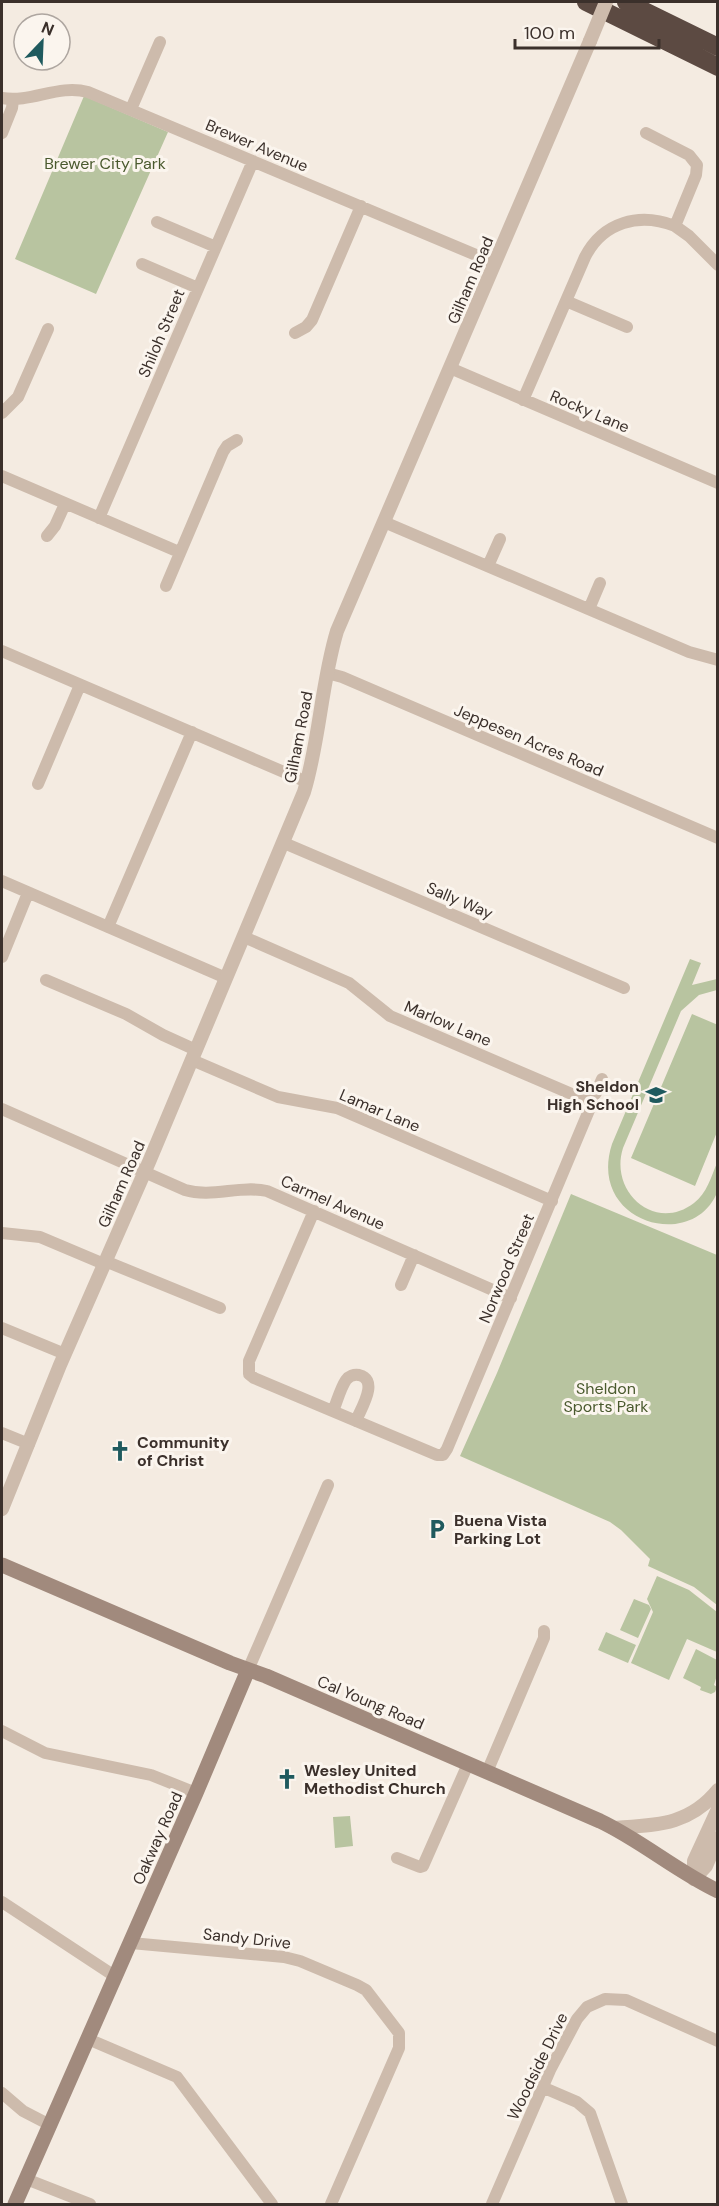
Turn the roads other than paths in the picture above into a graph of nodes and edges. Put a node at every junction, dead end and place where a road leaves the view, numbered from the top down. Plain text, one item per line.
1 (586, 2) edge
2 (606, 2) edge
3 (626, 2) edge
4 (160, 42) dead end
5 (717, 47) edge
6 (717, 67) edge
7 (7, 99) edge
8 (131, 109) junction
9 (2, 133) edge
10 (646, 133) dead end
11 (253, 161) junction
12 (361, 206) junction
13 (157, 222) dead end
14 (675, 226) junction
15 (216, 247) junction
16 (495, 263) junction
17 (142, 264) dead end
18 (717, 265) edge
19 (198, 288) junction
20 (566, 301) junction
21 (627, 327) dead end
22 (48, 329) dead end
23 (295, 333) dead end
24 (450, 369) junction
25 (523, 400) junction
26 (2, 413) edge
27 (237, 440) dead end
28 (2, 477) edge
29 (717, 483) edge
30 (65, 504) junction
31 (99, 518) junction
32 (384, 522) junction
33 (47, 536) dead end
34 (500, 539) dead end
35 (179, 552) junction
36 (488, 566) junction
37 (600, 583) dead end
38 (166, 586) dead end
39 (589, 609) junction
40 (2, 651) edge
41 (717, 660) edge
42 (327, 673) junction
43 (80, 685) junction
44 (192, 732) junction
45 (307, 782) junction
46 (38, 784) dead end
47 (717, 838) edge
48 (284, 843) junction
49 (2, 881) edge
50 (28, 893) junction
51 (108, 927) junction
52 (244, 937) junction
53 (2, 957) edge
54 (226, 978) junction
55 (46, 980) dead end
56 (624, 988) dead end
57 (194, 1055) junction
58 (602, 1079) dead end
59 (584, 1100) junction
60 (2, 1109) edge
61 (145, 1171) junction
62 (552, 1201) junction
63 (314, 1211) junction
64 (2, 1233) edge
65 (414, 1255) junction
66 (104, 1262) junction
67 (401, 1285) dead end
68 (511, 1298) junction
69 (220, 1308) dead end
70 (2, 1328) edge
71 (65, 1354) junction
72 (333, 1411) junction
73 (356, 1421) junction
74 (2, 1433) edge
75 (29, 1444) junction
76 (328, 1485) dead end
77 (2, 1509) edge
78 (2, 1565) edge
79 (544, 1631) dead end
80 (248, 1670) junction
81 (2, 1731) edge
82 (468, 1764) junction
83 (487, 1772) junction
84 (717, 1790) edge
85 (196, 1793) junction
86 (717, 1809) edge
87 (613, 1827) junction
88 (717, 1838) edge
89 (397, 1858) dead end
90 (694, 1879) junction
91 (717, 1891) edge
92 (2, 1902) edge
93 (130, 1943) junction
94 (116, 1977) junction
95 (88, 2039) junction
96 (717, 2041) edge
97 (543, 2087) junction
98 (2, 2093) edge
99 (50, 2125) junction
100 (27, 2179) junction
101 (15, 2205) edge
102 (90, 2205) edge
103 (272, 2205) edge
104 (331, 2205) edge
105 (492, 2205) edge
106 (622, 2205) edge

1 - 6 highway
2 - 16 street, Gilham Road, bridge
3 - 5 highway
4 - 8 street
7 - 8 street, Brewer Avenue
7 - 9 street
8 - 11 street, Brewer Avenue
10 - 14 street
11 - 12 street, Brewer Avenue
11 - 15 street, Shiloh Street
12 - 16 street, Brewer Avenue
12 - 23 street
13 - 15 street
14 - 18 street
14 - 20 street
15 - 19 street, Shiloh Street
16 - 24 street, Gilham Road
17 - 19 street
19 - 31 street, Shiloh Street
20 - 21 street
20 - 25 street
22 - 26 street
24 - 25 street, Rocky Lane
24 - 32 street, Gilham Road
25 - 29 street, Rocky Lane
27 - 35 street
28 - 30 street
30 - 31 street
30 - 33 street
31 - 35 street
32 - 36 street
32 - 42 street, Gilham Road
34 - 36 street
35 - 38 street
36 - 39 street
37 - 39 street
39 - 41 street
40 - 43 street
42 - 45 street, Gilham Road
42 - 47 street, Jeppesen Acres Road
43 - 44 street
43 - 46 street
44 - 45 street
44 - 51 street
45 - 48 street, Gilham Road
48 - 52 street, Gilham Road
48 - 56 street, Sally Way
49 - 50 street
50 - 51 street
50 - 53 street
51 - 54 street
52 - 54 street, Gilham Road
52 - 59 street, Marlow Lane
54 - 57 street, Gilham Road
55 - 57 street, Lamar Lane
57 - 61 street, Gilham Road
57 - 62 street, Lamar Lane
58 - 59 street
59 - 62 street, Norwood Street
60 - 61 street, Carmel Avenue
61 - 63 street, Carmel Avenue
61 - 66 street, Gilham Road
62 - 68 street, Norwood Street
63 - 65 street, Carmel Avenue
63 - 72 street
64 - 66 street
65 - 67 street
65 - 68 street, Carmel Avenue
66 - 69 street
66 - 71 street, Gilham Road
68 - 73 street, Norwood Street
70 - 71 street
71 - 75 street, Gilham Road
72 - 73 street
72 - 73 street
74 - 75 street
75 - 77 street, Gilham Road
76 - 80 street, Oakway Road
78 - 80 main road, Cal Young Road
79 - 83 street
80 - 82 main road, Cal Young Road
80 - 85 main road, Oakway Road
81 - 85 street
82 - 83 main road, Cal Young Road
82 - 89 street
83 - 87 main road, Cal Young Road
84 - 87 street
85 - 93 main road, Oakway Road
86 - 90 street
87 - 90 main road, Cal Young Road
88 - 90 street
90 - 91 main road, Cal Young Road
92 - 94 street
93 - 94 main road, Oakway Road
93 - 104 street, Sandy Drive
94 - 95 main road, Oakway Road
95 - 99 main road, Oakway Road
95 - 103 street
96 - 97 street, Woodside Drive
97 - 105 street, Woodside Drive
97 - 106 street
98 - 99 street
99 - 100 main road, Oakway Road
100 - 101 main road, Oakway Road
100 - 102 street

